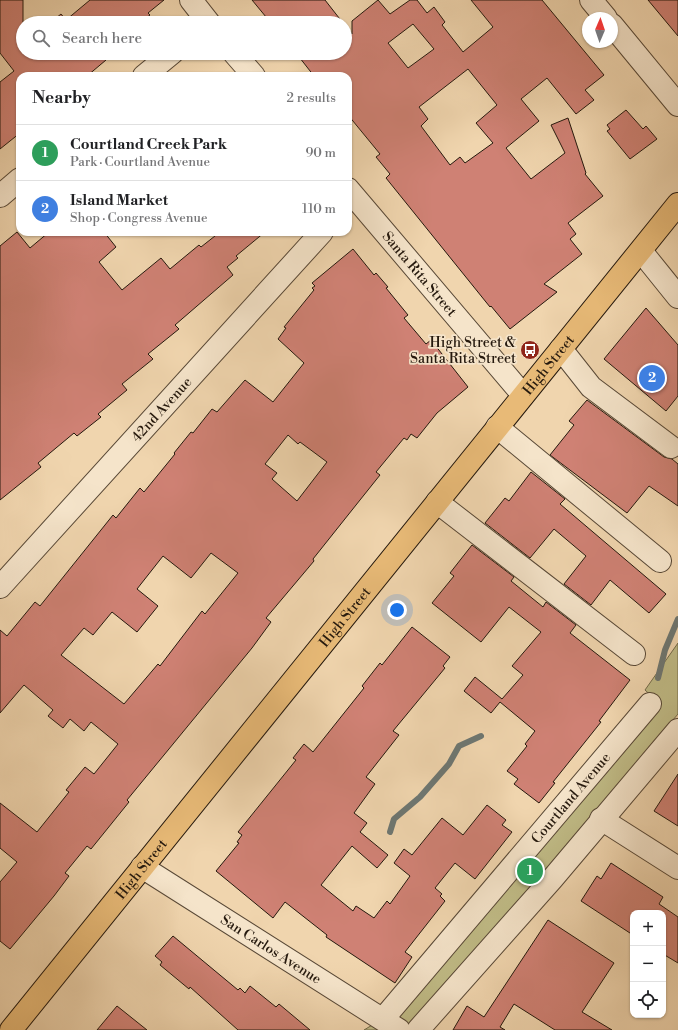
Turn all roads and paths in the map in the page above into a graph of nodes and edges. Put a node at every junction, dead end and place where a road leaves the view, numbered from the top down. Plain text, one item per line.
1 (191, 0) edge
2 (592, 0) edge
3 (601, 12) edge
4 (203, 16) edge
5 (618, 32) edge
6 (163, 60) edge
7 (240, 60) edge
8 (149, 72) edge
9 (251, 72) edge
10 (678, 105) edge
11 (16, 182) edge
12 (0, 196) edge
13 (352, 198) edge
14 (678, 204) edge
15 (318, 236) edge
16 (641, 251) junction
17 (678, 297) edge
18 (561, 349) junction
19 (523, 395) junction
20 (497, 427) junction
21 (671, 447) dead end
22 (437, 502) junction
23 (660, 561) dead end
24 (0, 587) edge
25 (634, 654) dead end
26 (650, 704) dead end
27 (678, 730) edge
28 (601, 819) junction
29 (142, 867) junction
30 (678, 868) edge
31 (391, 1025) edge
32 (11, 1030) edge
33 (418, 1030) edge

1 - 4 street
2 - 3 street
5 - 10 street
6 - 8 street
7 - 9 street
11 - 12 street
13 - 19 street, Santa Rita Street
14 - 16 main road, High Street
15 - 24 street, 42nd Avenue
16 - 17 street
16 - 18 main road, High Street
18 - 19 main road, High Street
18 - 21 street
19 - 20 main road, High Street
20 - 22 main road, High Street
20 - 23 street
22 - 25 street
22 - 29 main road, High Street
26 - 31 street, Courtland Avenue
27 - 28 street
28 - 30 street
28 - 33 street
29 - 31 street, San Carlos Avenue
29 - 32 main road, High Street

